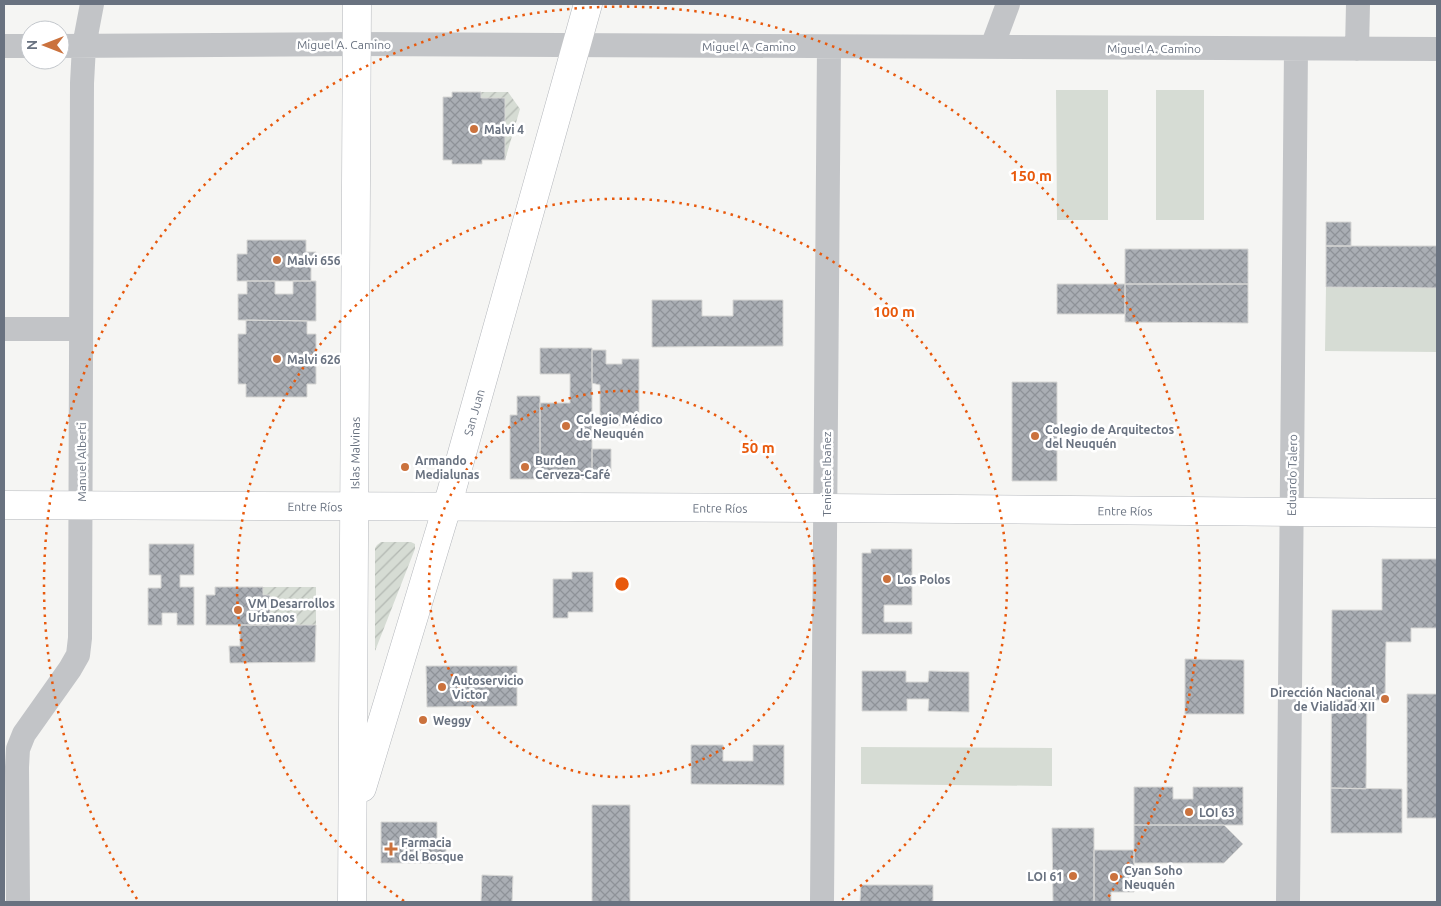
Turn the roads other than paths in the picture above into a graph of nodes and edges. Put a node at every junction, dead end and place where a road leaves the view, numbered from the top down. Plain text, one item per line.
1 (92, 4) edge
2 (357, 4) edge
3 (588, 4) edge
4 (1008, 4) edge
5 (1358, 4) edge
6 (357, 44) junction
7 (576, 45) junction
8 (4, 46) edge
9 (20, 46) edge
10 (70, 46) edge
11 (84, 46) junction
12 (829, 46) junction
13 (992, 47) junction
14 (1296, 48) junction
15 (1357, 49) junction
16 (1437, 49) edge
17 (4, 329) edge
18 (81, 329) junction
19 (4, 505) edge
20 (81, 505) junction
21 (354, 506) junction
22 (447, 507) junction
23 (825, 508) junction
24 (1292, 511) junction
25 (1437, 513) edge
26 (353, 819) junction
27 (18, 902) edge
28 (352, 902) edge
29 (822, 902) edge
30 (1288, 902) edge

1 - 11 street, Manuel Alberti
2 - 6 main road, Islas Malvinas
3 - 7 main road, San Juan
4 - 13 street
5 - 15 street
6 - 7 street, Miguel A. Camino
6 - 11 street, Miguel A. Camino
6 - 21 main road, Islas Malvinas
7 - 12 street, Miguel A. Camino
7 - 22 main road, San Juan
8 - 9 street
10 - 11 street, Miguel A. Camino
11 - 18 street, Manuel Alberti
12 - 13 street, Miguel A. Camino
12 - 23 street, Teniente Ibañez
13 - 14 street, Miguel A. Camino
14 - 15 street, Miguel A. Camino
14 - 24 street, Eduardo Talero
15 - 16 street, Miguel A. Camino
17 - 18 street
18 - 20 street, Manuel Alberti
19 - 20 main road, Entre Ríos
20 - 21 main road, Entre Ríos
20 - 27 street, Manuel Alberti
21 - 22 main road, Entre Ríos
21 - 26 main road, Islas Malvinas
22 - 23 main road, Entre Ríos
22 - 26 main road, San Juan
23 - 24 main road, Entre Ríos
23 - 29 street, Teniente Ibañez
24 - 25 main road, Entre Ríos
24 - 30 street, Eduardo Talero
26 - 28 main road, Islas Malvinas

